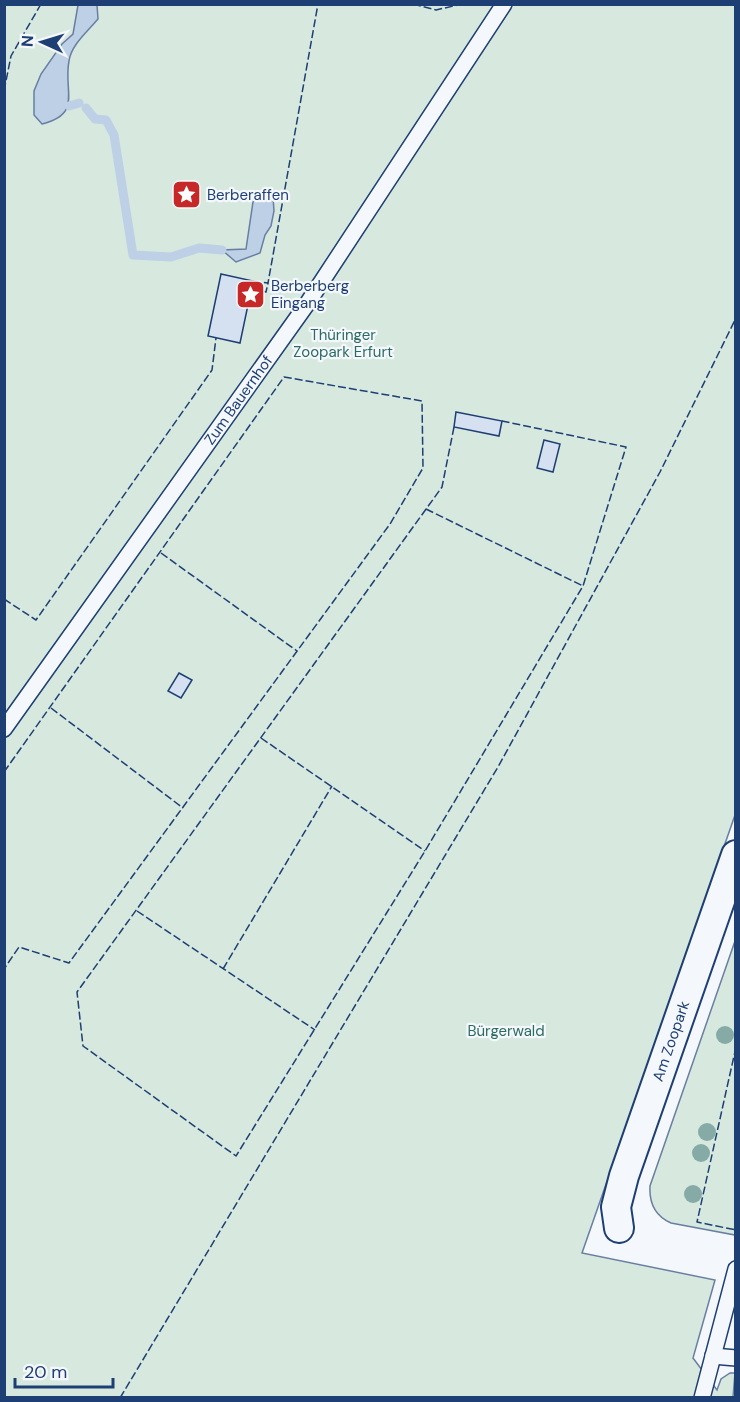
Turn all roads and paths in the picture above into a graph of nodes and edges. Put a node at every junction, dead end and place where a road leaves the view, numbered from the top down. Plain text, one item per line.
1 (504, 4) edge
2 (4, 729) edge
3 (735, 855) edge
4 (619, 1228) dead end
5 (735, 1269) edge
6 (713, 1356) junction
7 (735, 1358) edge
8 (702, 1398) edge

1 - 2 lane, Zum Bauernhof
3 - 4 street, Am Zoopark
5 - 6 lane
6 - 7 lane
6 - 8 lane

